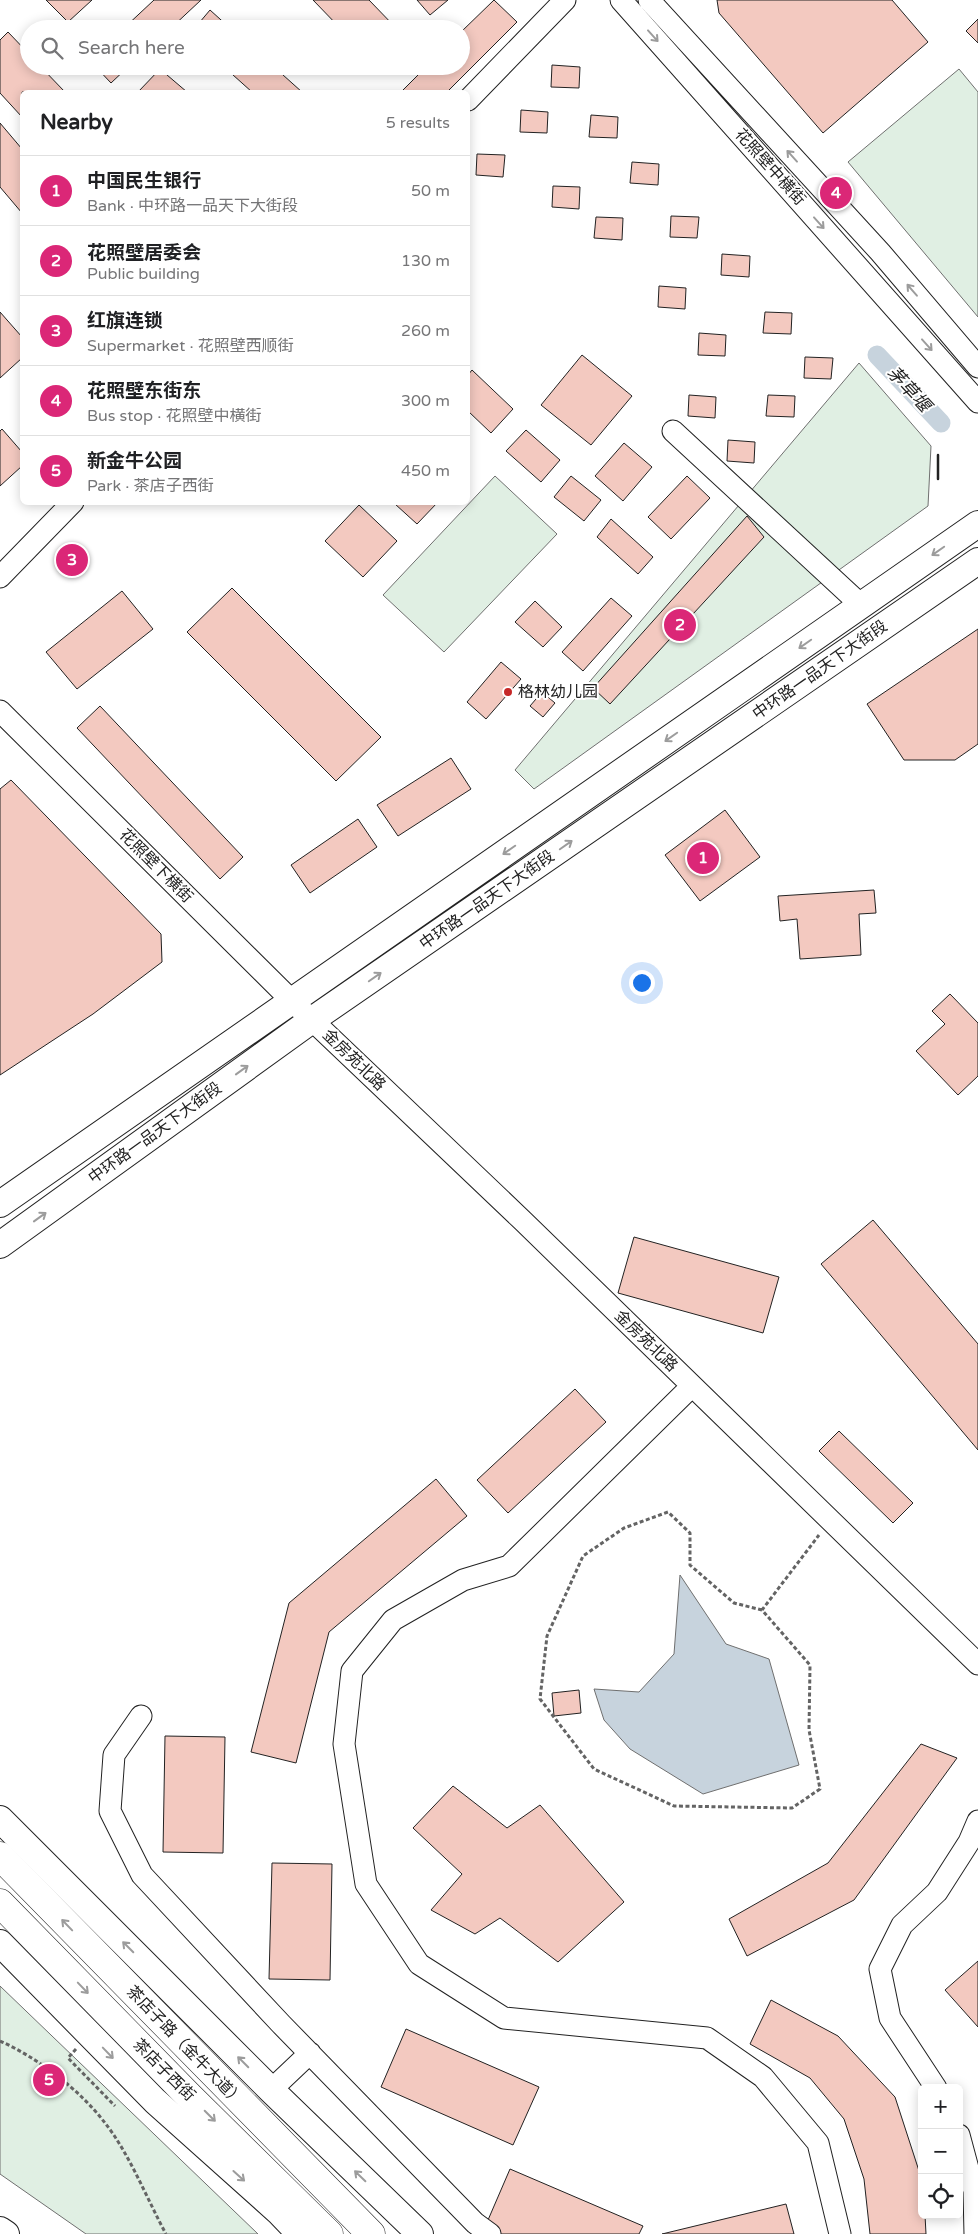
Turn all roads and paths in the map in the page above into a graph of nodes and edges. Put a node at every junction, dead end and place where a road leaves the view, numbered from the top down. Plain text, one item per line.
1 (566, 0) edge
2 (621, 0) edge
3 (649, 0) edge
4 (470, 98) edge
5 (978, 367) edge
6 (978, 402) edge
7 (673, 431) dead end
8 (70, 505) edge
9 (978, 524) edge
10 (978, 561) edge
11 (0, 578) edge
12 (861, 605) junction
13 (0, 711) edge
14 (292, 1001) junction
15 (312, 1020) junction
16 (0, 1204) edge
17 (0, 1245) edge
18 (692, 1386) junction
19 (830, 1520) junction
20 (762, 1610) junction
21 (978, 1664) edge
22 (141, 1716) dead end
23 (0, 1819) edge
24 (978, 1822) edge
25 (0, 1856) edge
26 (0, 1903) edge
27 (0, 1943) edge
28 (0, 2041) edge
29 (76, 2049) dead end
30 (310, 2053) junction
31 (933, 2084) edge
32 (271, 2090) junction
33 (115, 2106) dead end
34 (257, 2120) junction
35 (963, 2151) edge
36 (0, 2230) edge
37 (6, 2234) edge
38 (166, 2234) edge
39 (300, 2234) edge
40 (330, 2234) edge
41 (371, 2234) edge
42 (404, 2234) edge
43 (420, 2234) edge
44 (490, 2234) edge
45 (840, 2234) edge
46 (975, 2234) edge

1 - 4 street
2 -> 6 street, 花照壁中横街
5 -> 3 street, 花照壁中横街
7 - 12 street
8 - 11 street
9 -> 12 main road, 中环路一品天下大街段
15 -> 10 main road, 中环路一品天下大街段
12 -> 14 main road, 中环路一品天下大街段
13 - 14 street, 花照壁下横街
14 - 15 street, 花照壁下横街
14 - 16 main road, 中环路一品天下大街段
17 -> 15 main road, 中环路一品天下大街段
15 - 18 street, 金房苑北路
18 - 19 street, 金房苑北路
18 - 45 street
19 - 20 path
19 - 21 street, 金房苑北路
20 - 20 path
22 - 30 street
32 -> 23 main road
24 - 31 street
34 -> 25 highway, 茶店子路（金牛大道）
26 -> 40 highway, 茶店子西街
27 -> 39 main road
28 - 38 path
29 - 33 path
30 - 32 street
30 - 44 street
43 -> 32 main road
34 - 41 highway, 茶店子路（金牛大道）
34 - 42 main road
35 - 46 street
36 - 37 main road

